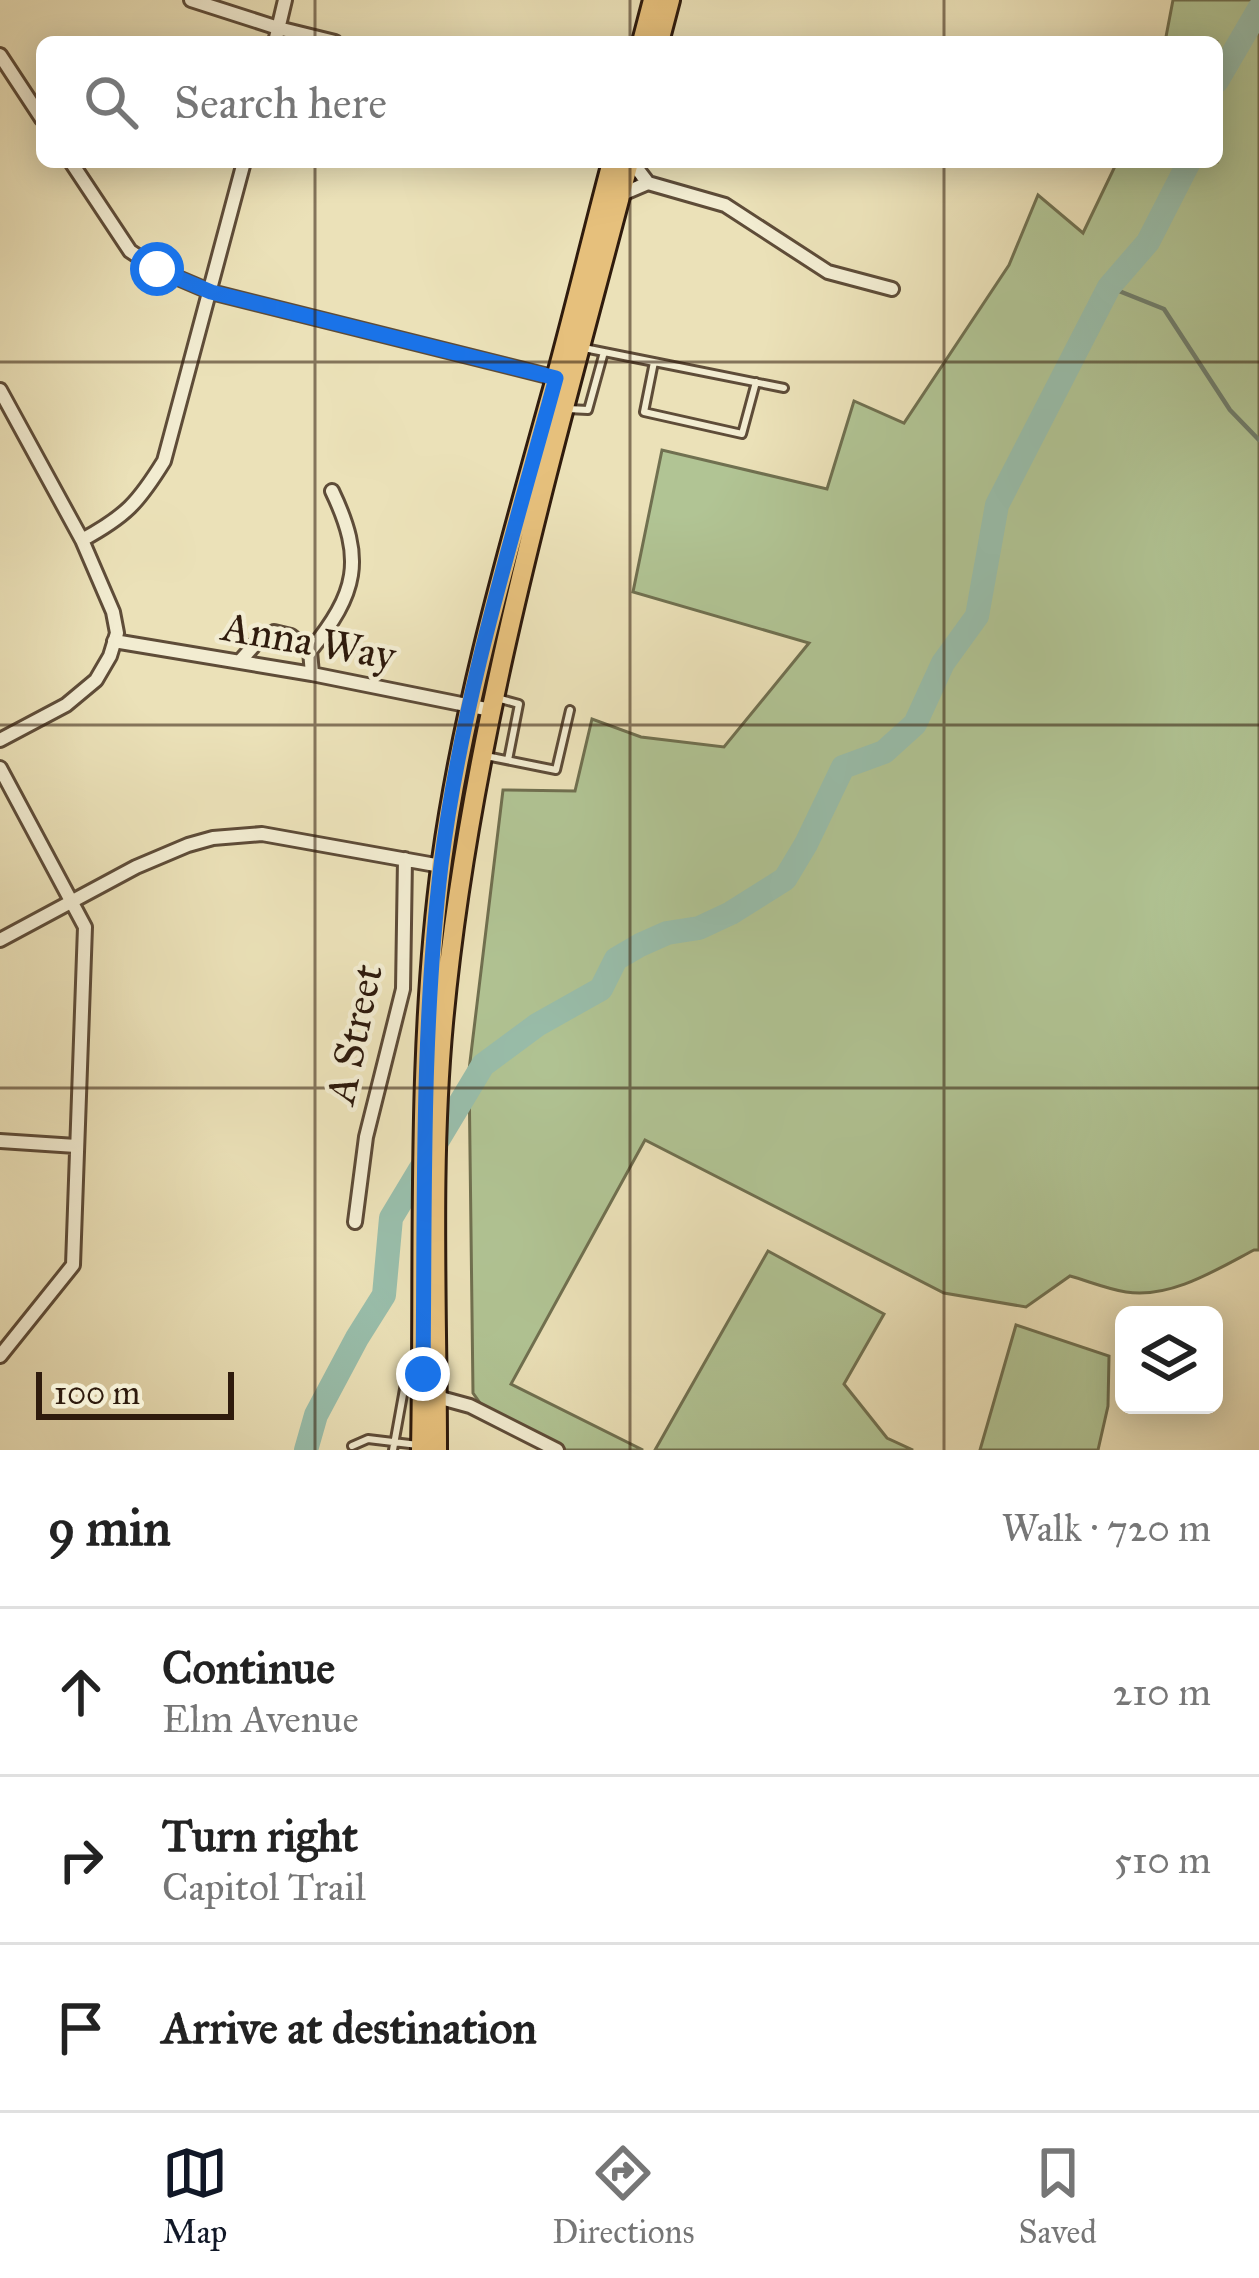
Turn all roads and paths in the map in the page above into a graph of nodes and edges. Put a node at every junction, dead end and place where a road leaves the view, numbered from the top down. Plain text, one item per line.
1 (190, 0) edge
2 (285, 0) edge
3 (653, 0) edge
4 (670, 0) edge
5 (276, 35) edge
6 (644, 36) edge
7 (661, 36) edge
8 (0, 55) edge
9 (36, 110) edge
10 (74, 168) edge
11 (242, 168) edge
12 (610, 168) edge
13 (628, 168) edge
14 (635, 168) edge
15 (648, 183) junction
16 (620, 195) junction
17 (892, 289) dead end
18 (211, 292) junction
19 (581, 347) junction
20 (604, 352) junction
21 (654, 362) junction
22 (556, 378) junction
23 (756, 382) junction
24 (784, 388) dead end
25 (0, 390) edge
26 (566, 408) junction
27 (332, 491) dead end
28 (82, 540) junction
29 (114, 641) junction
30 (310, 651) junction
31 (240, 661) junction
32 (312, 674) junction
33 (492, 703) junction
34 (468, 706) junction
35 (570, 710) dead end
36 (0, 740) edge
37 (482, 755) junction
38 (508, 760) junction
39 (0, 768) edge
40 (405, 859) junction
41 (441, 866) junction
42 (73, 901) junction
43 (0, 940) edge
44 (436, 1024) junction
45 (0, 1142) edge
46 (76, 1146) junction
47 (355, 1222) dead end
48 (430, 1352) junction
49 (0, 1356) edge
50 (423, 1374) junction
51 (437, 1397) junction
52 (393, 1445) edge
53 (352, 1446) dead end
54 (427, 1448) edge
55 (557, 1450) edge

1 - 5 street
2 - 5 street
3 - 6 main road
4 - 7 main road
8 - 9 street
10 - 18 street
11 - 18 street
12 - 22 main road
13 - 16 main road
14 - 15 street
15 - 16 street
15 - 17 street
16 - 19 main road
18 - 22 street
18 - 28 street
19 - 20 lane
19 - 26 main road
20 - 21 lane
20 - 26 lane
21 - 23 lane
21 - 23 lane
22 - 34 main road
23 - 24 lane
25 - 28 street
26 - 33 main road
27 - 30 street
28 - 29 street
29 - 31 street, Anna Way
29 - 36 street
30 - 31 street
30 - 32 street
31 - 32 street, Anna Way
32 - 34 street, Anna Way
33 - 34 street, Anna Way
33 - 37 main road
33 - 38 lane
34 - 41 main road
35 - 38 lane
37 - 38 lane
37 - 44 main road
39 - 42 street
40 - 41 street
40 - 42 street
40 - 47 street, A Street
41 - 44 main road
42 - 43 street
42 - 46 street
44 - 48 main road
45 - 46 street
46 - 49 street
48 - 50 main road
48 - 51 main road
50 - 52 lane
50 - 54 main road
51 - 54 main road
51 - 55 street
52 - 53 lane
52 - 54 lane

